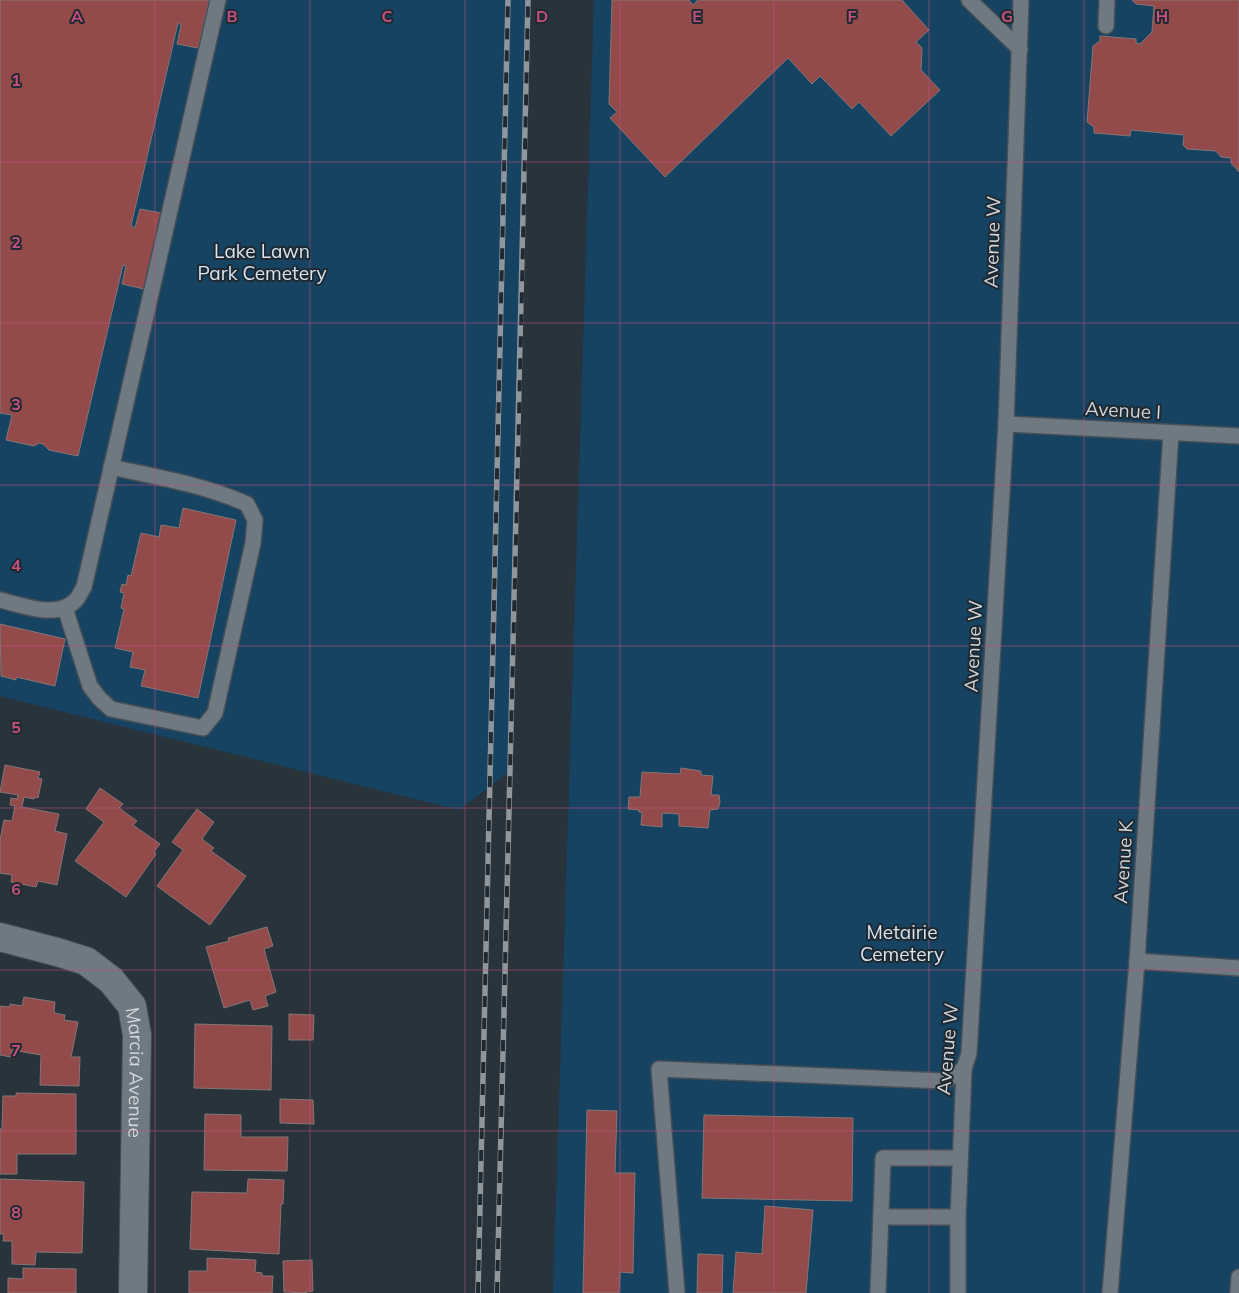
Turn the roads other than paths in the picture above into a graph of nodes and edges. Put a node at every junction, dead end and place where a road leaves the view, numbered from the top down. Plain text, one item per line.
1 (218, 0) edge
2 (969, 0) edge
3 (1021, 0) edge
4 (1107, 0) edge
5 (1106, 26) dead end
6 (1020, 49) junction
7 (1006, 424) junction
8 (1171, 432) junction
9 (1239, 436) edge
10 (111, 467) junction
11 (0, 600) edge
12 (65, 608) junction
13 (0, 937) edge
14 (1137, 961) junction
15 (1239, 968) edge
16 (964, 1069) junction
17 (960, 1158) junction
18 (881, 1217) junction
19 (958, 1217) junction
20 (1239, 1277) edge
21 (133, 1293) edge
22 (677, 1293) edge
23 (878, 1293) edge
24 (958, 1293) edge
25 (1110, 1293) edge
26 (1238, 1293) edge

1 - 10 lane
2 - 6 lane
3 - 6 lane, Avenue W
4 - 5 lane
6 - 7 lane, Avenue W
7 - 8 lane, Avenue I
7 - 16 lane, Avenue W
8 - 9 lane, Avenue I
8 - 14 lane, Avenue K
10 - 12 lane
10 - 12 lane
11 - 12 lane
13 - 21 street, Marcia Avenue
14 - 15 lane
14 - 25 lane, Avenue K
16 - 17 lane, Avenue W
16 - 22 lane
17 - 18 lane
17 - 19 lane, Avenue W
18 - 19 lane
18 - 23 lane
19 - 24 lane, Avenue W
20 - 26 lane

